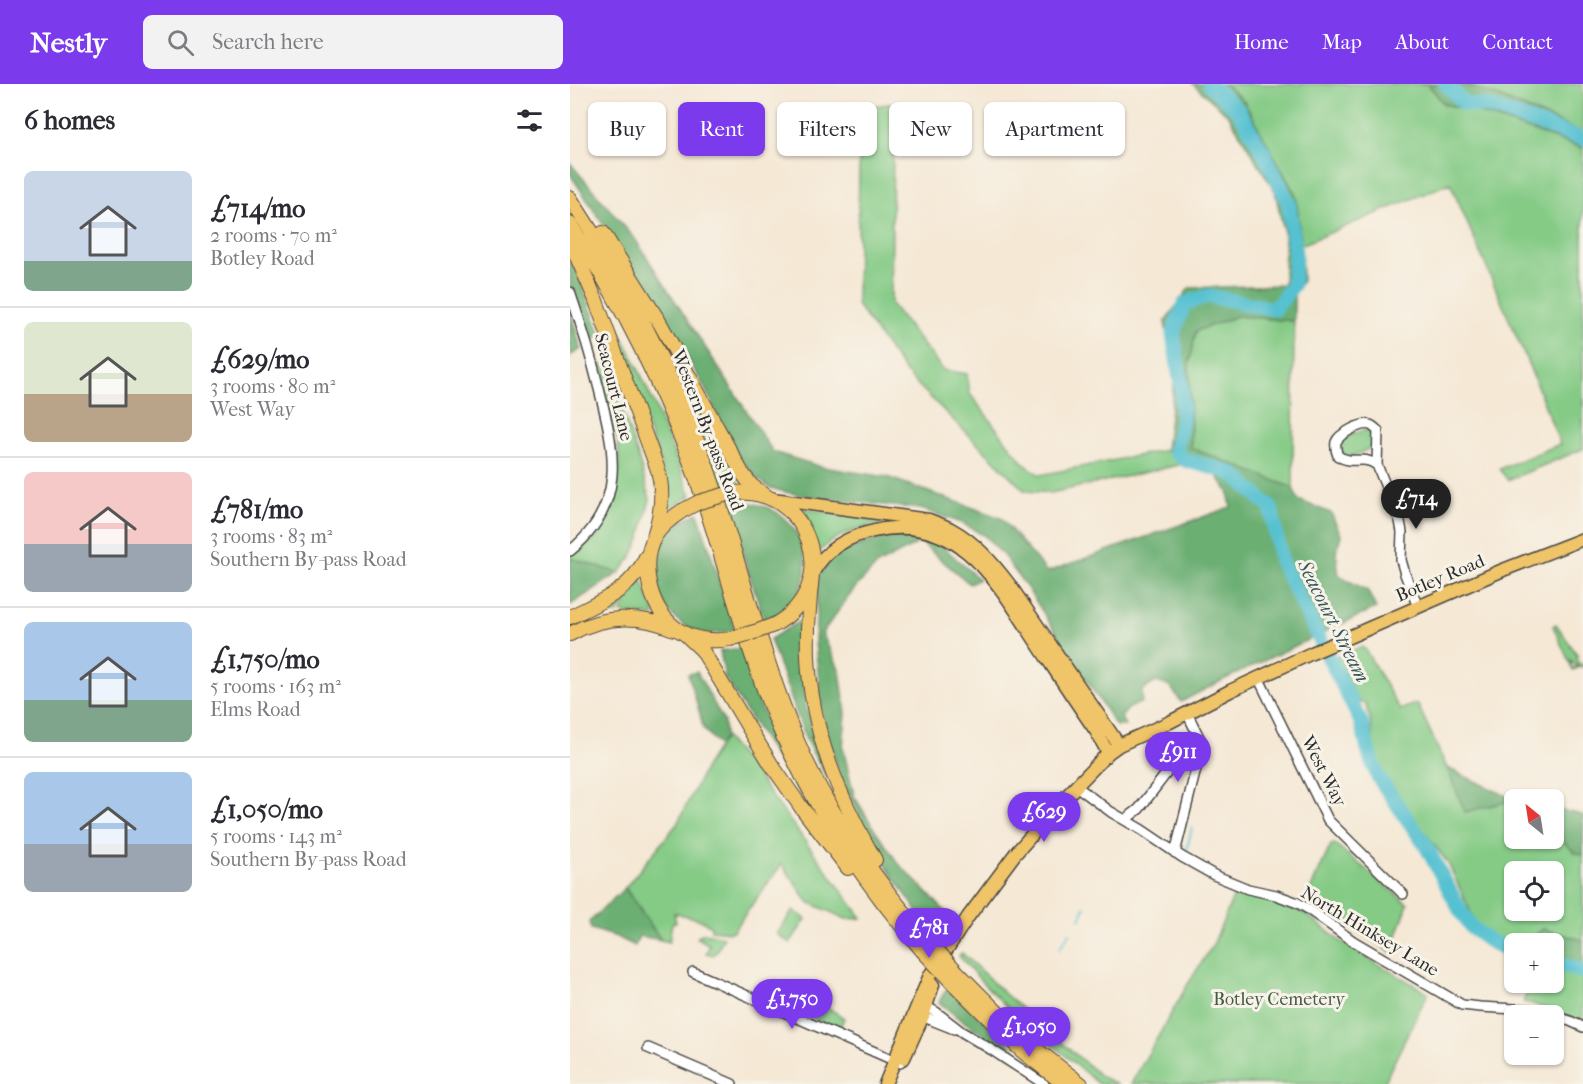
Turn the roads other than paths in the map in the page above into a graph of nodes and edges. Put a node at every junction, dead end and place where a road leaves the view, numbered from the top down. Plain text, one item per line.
1 (570, 191) edge
2 (570, 198) edge
3 (570, 224) edge
4 (570, 241) edge
5 (570, 292) edge
6 (1377, 465) junction
7 (770, 498) junction
8 (1583, 539) edge
9 (651, 547) junction
10 (570, 551) edge
11 (812, 574) junction
12 (1418, 607) junction
13 (570, 617) edge
14 (681, 632) junction
15 (570, 634) edge
16 (1257, 677) junction
17 (773, 694) junction
18 (1187, 713) junction
19 (1201, 741) junction
20 (1119, 745) junction
21 (1108, 753) junction
22 (1076, 786) junction
23 (1125, 820) junction
24 (1175, 853) junction
25 (1402, 894) dead end
26 (891, 913) junction
27 (924, 941) junction
28 (693, 972) dead end
29 (954, 977) junction
30 (1504, 1008) edge
31 (920, 1009) junction
32 (1564, 1019) edge
33 (1583, 1027) edge
34 (648, 1048) dead end
35 (898, 1062) junction
36 (732, 1084) edge
37 (885, 1084) edge
38 (894, 1084) edge
39 (1044, 1084) edge
40 (1064, 1084) edge
41 (1082, 1084) edge

1 - 7 highway
2 - 17 highway, Western By-pass Road
3 - 17 highway, Western By-pass Road
4 - 9 highway
5 - 10 street, Seacourt Lane
6 - 6 street
6 - 12 street
7 - 9 highway, bridge
7 - 11 highway
7 - 20 main road
8 - 12 main road, Botley Road
9 - 13 highway
9 - 14 highway
11 - 14 highway, bridge
11 - 21 main road
11 - 27 highway
12 - 16 main road, Botley Road
14 - 15 highway
14 - 26 highway
16 - 18 main road
16 - 25 street, West Way
17 - 26 highway
17 - 27 highway
18 - 19 street
18 - 20 main road
19 - 23 street
19 - 24 street
20 - 21 main road
21 - 22 main road
22 - 23 street, North Hinksey Lane
22 - 31 main road
23 - 24 street, North Hinksey Lane
24 - 30 street, North Hinksey Lane
26 - 27 highway
27 - 29 highway, bridge
28 - 35 street
29 - 40 highway
29 - 41 highway
31 - 35 main road
31 - 39 street
32 - 33 street, North Hinksey Lane
34 - 36 street
35 - 37 main road
35 - 38 main road

